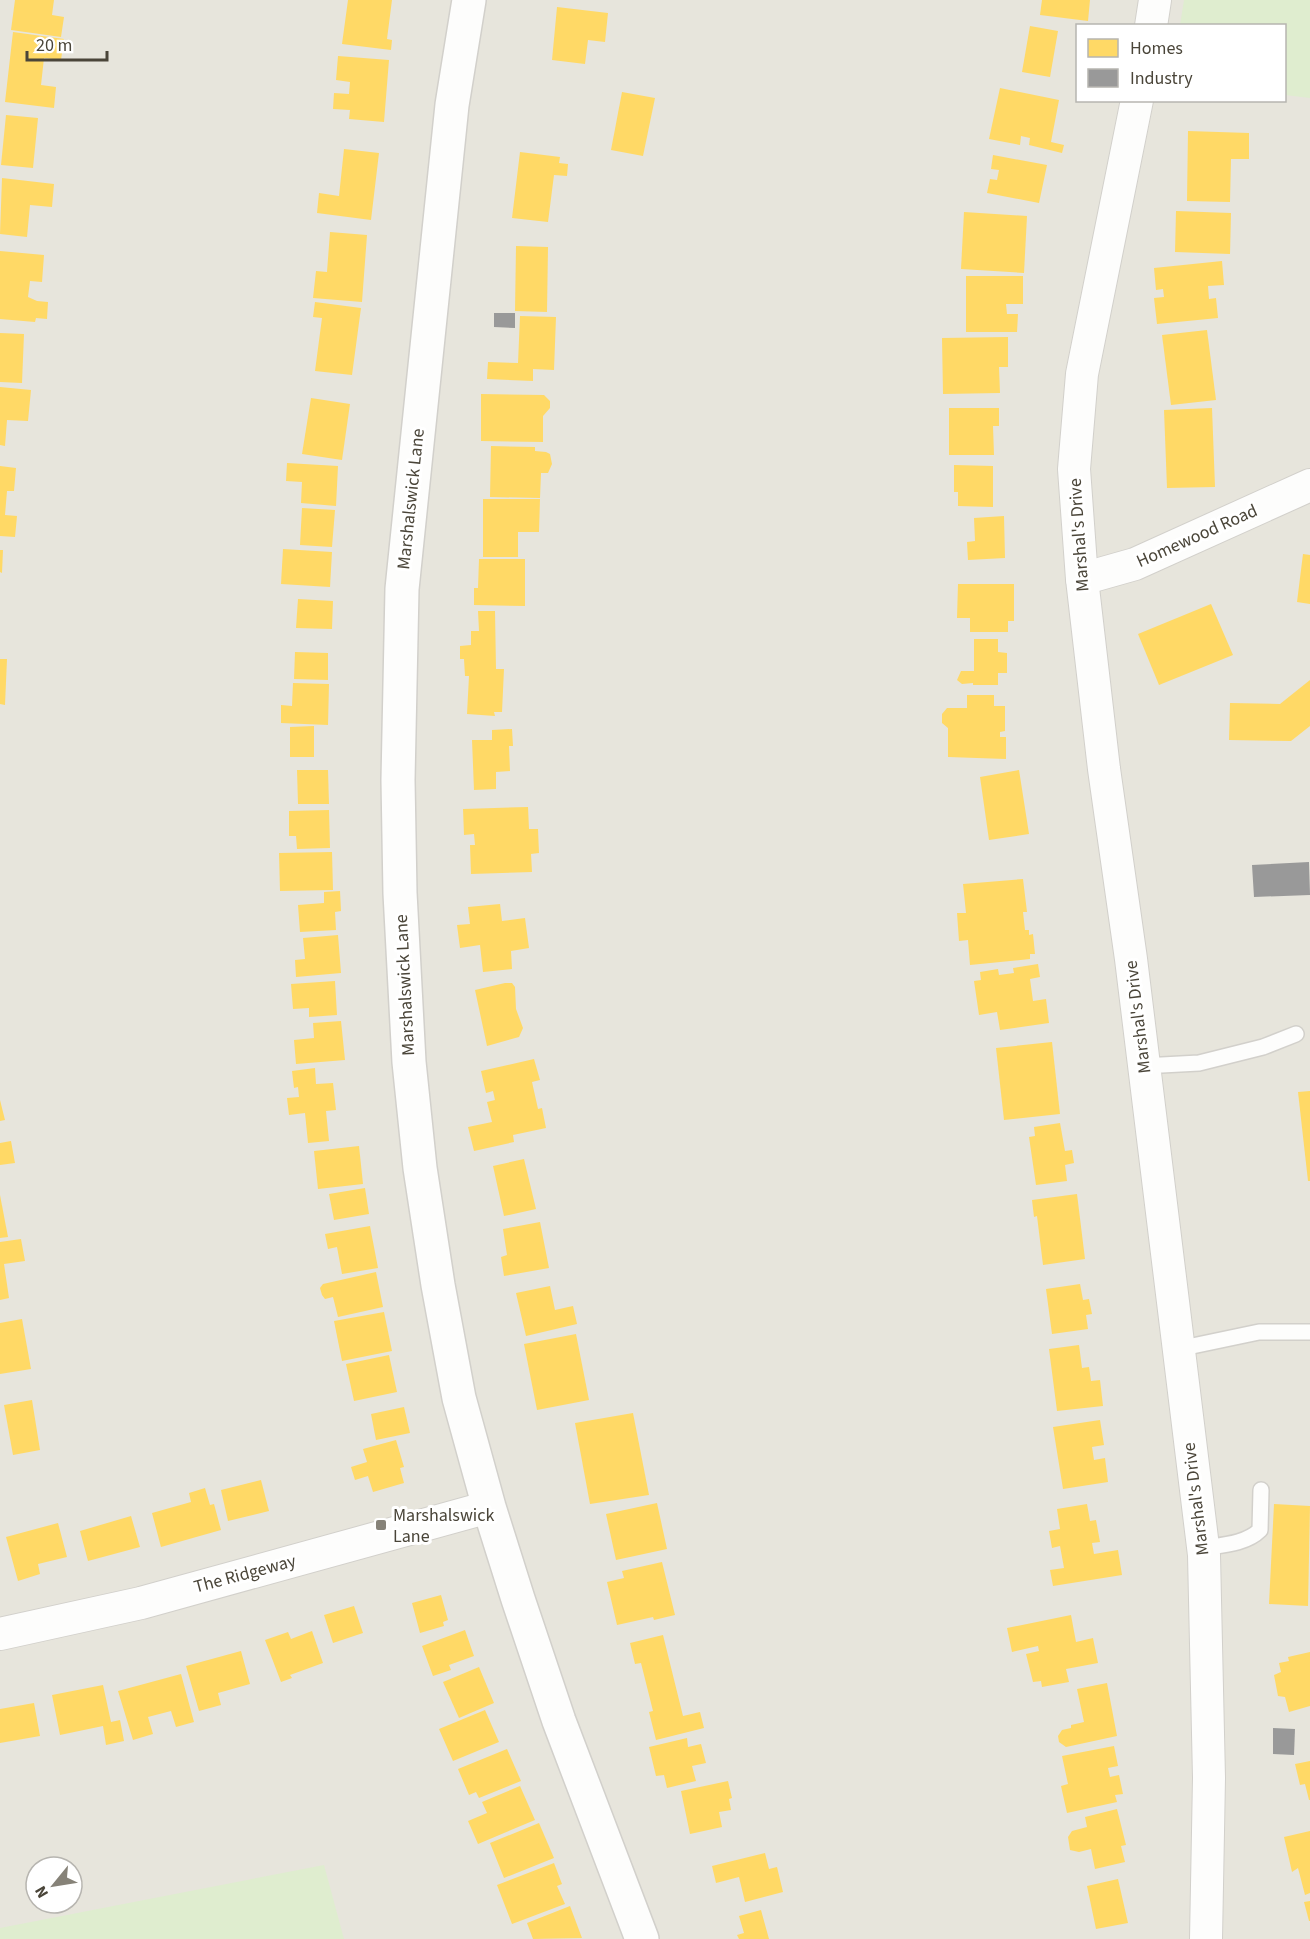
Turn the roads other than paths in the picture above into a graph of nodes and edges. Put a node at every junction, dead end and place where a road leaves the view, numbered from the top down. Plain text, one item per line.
1 (469, 0) edge
2 (1155, 0) edge
3 (1151, 24) edge
4 (1137, 102) edge
5 (1310, 485) edge
6 (1082, 579) junction
7 (1296, 1034) dead end
8 (1143, 1066) junction
9 (1310, 1332) edge
10 (1178, 1349) junction
11 (1261, 1490) dead end
12 (489, 1507) junction
13 (1203, 1548) junction
14 (0, 1634) edge
15 (642, 1939) edge
16 (1206, 1939) edge

1 - 12 street, Marshalswick Lane
2 - 3 street
4 - 6 street, Marshal's Drive
5 - 6 street, Homewood Road
6 - 8 street, Marshal's Drive
7 - 8 lane
8 - 10 street, Marshal's Drive
9 - 10 lane
10 - 13 street, Marshal's Drive
11 - 13 lane
12 - 14 street, The Ridgeway
12 - 15 street, Marshalswick Lane
13 - 16 street, Marshal's Drive

